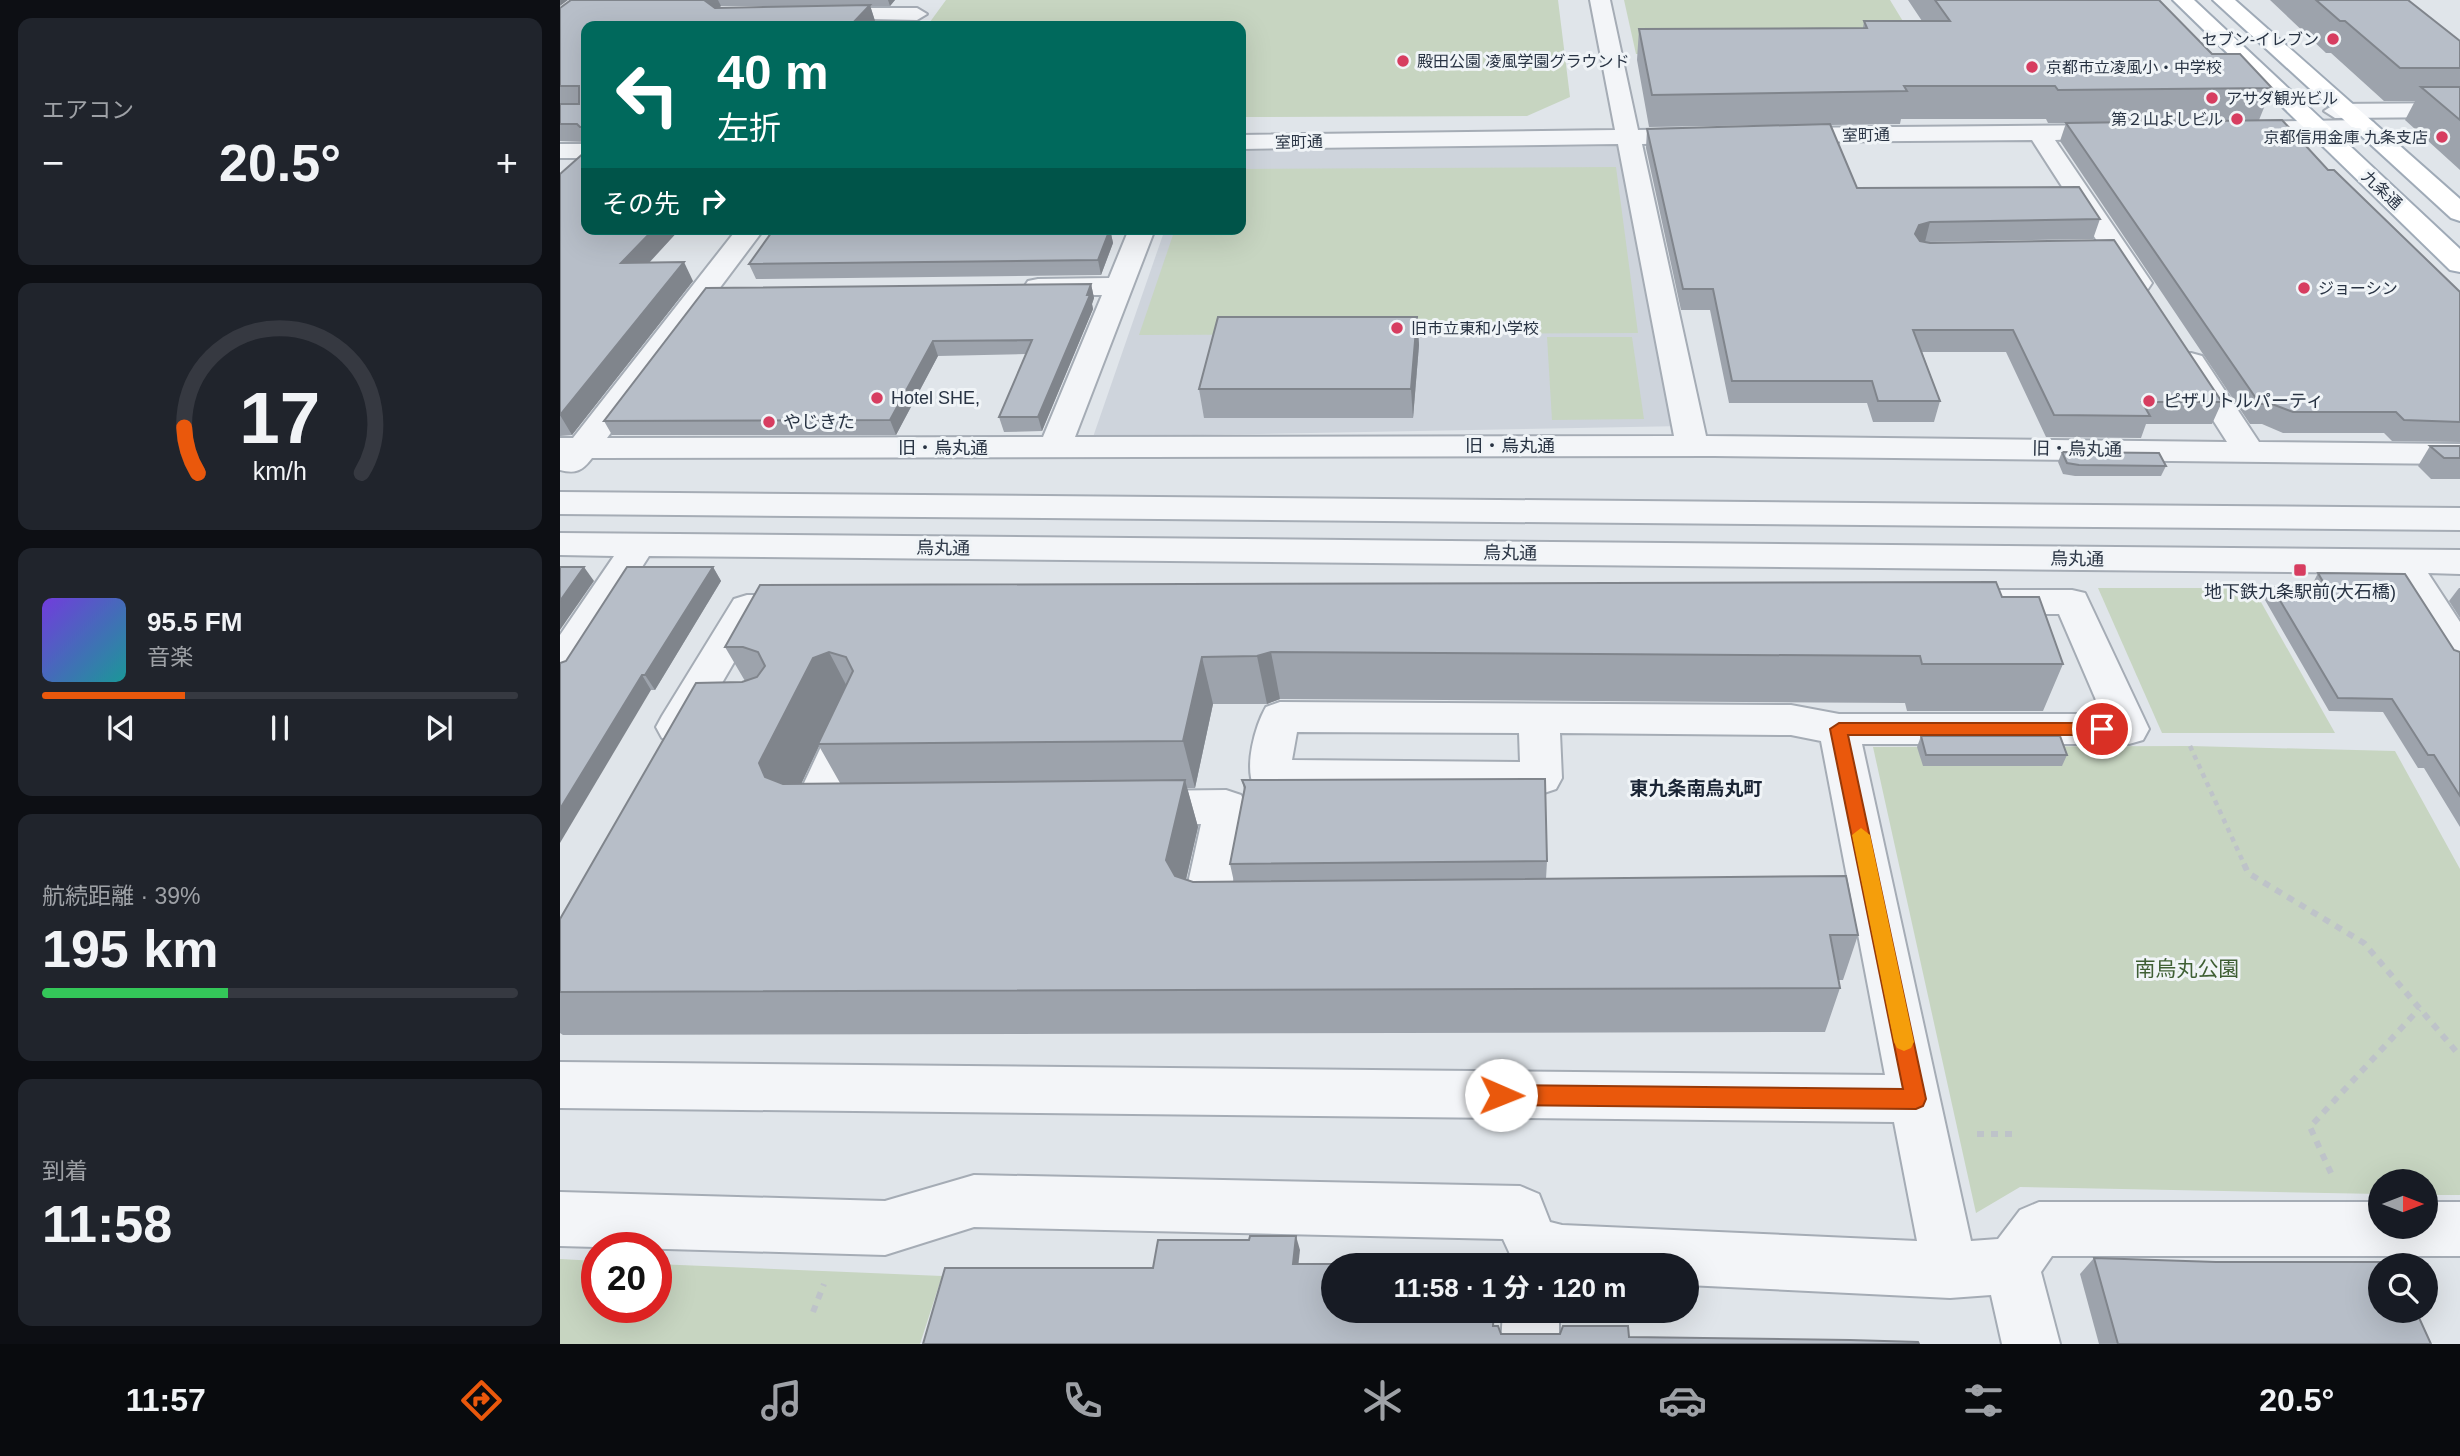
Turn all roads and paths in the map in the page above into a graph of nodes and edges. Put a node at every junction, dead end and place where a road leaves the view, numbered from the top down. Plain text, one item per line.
1 (1600, 0) edge
2 (2183, 0) edge
3 (2222, 0) edge
4 (918, 13) edge
5 (799, 15) edge
6 (2460, 110) edge
7 (2307, 119) junction
8 (2356, 119) junction
9 (2213, 129) edge
10 (2133, 131) edge
11 (2039, 133) junction
12 (1723, 136) edge
13 (1765, 136) edge
14 (1627, 137) junction
15 (1246, 142) edge
16 (581, 150) edge
17 (560, 151) edge
18 (2460, 213) edge
19 (746, 235) edge
20 (1140, 235) edge
21 (2460, 264) edge
22 (1121, 286) junction
23 (1013, 287) edge
24 (704, 290) junction
25 (738, 290) edge
26 (2154, 306) edge
27 (2176, 340) edge
28 (1692, 446) junction
29 (571, 447) edge
30 (1055, 448) junction
31 (2249, 451) junction
32 (2460, 454) edge
33 (560, 479) edge
34 (560, 503) edge
35 (2460, 519) edge
36 (560, 544) edge
37 (639, 545) junction
38 (2402, 562) junction
39 (2460, 562) edge
40 (1947, 603) edge
41 (831, 608) edge
42 (2460, 652) edge
43 (560, 664) edge
44 (855, 717) edge
45 (1539, 718) junction
46 (1839, 729) junction
47 (2190, 746) dead end
48 (657, 759) edge
49 (1269, 776) junction
50 (1226, 807) junction
51 (1102, 808) edge
52 (867, 810) edge
53 (1276, 905) edge
54 (2419, 1009) junction
55 (2460, 1056) edge
56 (560, 1085) edge
57 (1916, 1099) junction
58 (2332, 1175) dead end
59 (560, 1219) edge
60 (2460, 1229) edge
61 (1531, 1253) edge
62 (1552, 1253) edge
63 (1584, 1253) edge
64 (1699, 1258) edge
65 (2012, 1266) junction
66 (1950, 1270) junction
67 (1531, 1323) edge
68 (1530, 1344) edge
69 (2031, 1344) edge

1 - 14 street
2 - 7 main road, 九条通
3 - 8 main road, 九条通
4 - 5 street
6 - 8 street
7 - 8 street
7 - 9 street
7 - 21 main road, 九条通
8 - 18 main road, 九条通
10 - 11 street, 室町通
11 - 13 street, 室町通
11 - 26 street
12 - 14 street, 室町通
14 - 15 street, 室町通
14 - 28 street
16 - 17 street
19 - 24 street
20 - 22 street
22 - 23 street
22 - 30 street
24 - 25 street
24 - 29 street
27 - 31 street
28 - 30 street, 旧・烏丸通
28 - 31 street, 旧・烏丸通
29 - 30 street, 旧・烏丸通
29 - 33 street
31 - 32 street, 旧・烏丸通
34 - 35 street
36 - 37 street, 烏丸通
37 - 38 street, 烏丸通
37 - 43 street
38 - 39 street, 烏丸通
38 - 42 street
40 - 46 street
41 - 48 street
44 - 52 street
45 - 46 street
45 - 49 street
45 - 49 street
46 - 57 street
47 - 54 path
49 - 50 street
50 - 51 street
50 - 53 street
54 - 55 path
54 - 58 path
56 - 57 street
57 - 66 street
59 - 61 street
60 - 65 street
62 - 63 street
64 - 66 street
65 - 66 street
65 - 69 street
67 - 68 street

